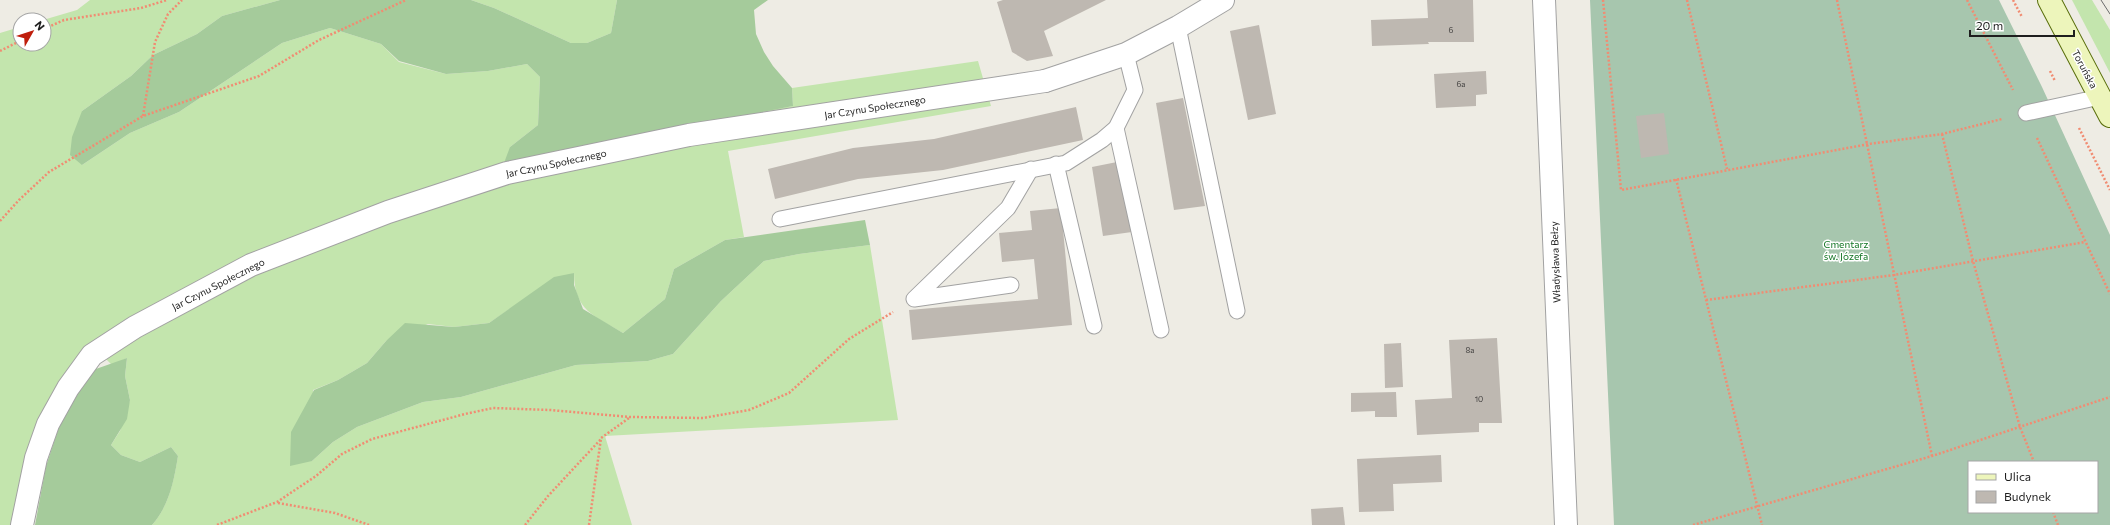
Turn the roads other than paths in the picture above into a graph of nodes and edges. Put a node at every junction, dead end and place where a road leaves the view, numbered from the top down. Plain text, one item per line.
1 (1223, 0) edge
2 (1544, 0) edge
3 (2049, 0) edge
4 (1178, 27) junction
5 (1126, 54) junction
6 (2100, 97) junction
7 (2026, 113) road end
8 (2110, 116) edge
9 (1116, 128) junction
10 (1056, 164) junction
11 (1031, 170) junction
12 (780, 219) dead end
13 (1011, 285) dead end
14 (1237, 311) dead end
15 (1094, 326) dead end
16 (1161, 330) dead end
17 (22, 525) edge
18 (1566, 525) edge

1 - 4 street, Jar Czynu Społecznego
2 - 18 street, Władysława Bełzy
3 - 6 main road, Toruńska
4 - 5 street, Jar Czynu Społecznego
4 - 14 lane
5 - 9 lane
5 - 17 street, Jar Czynu Społecznego
6 - 7 lane
6 - 8 main road, Toruńska
9 - 10 lane
9 - 16 lane
10 - 11 lane
10 - 15 lane
11 - 12 lane
11 - 13 lane

